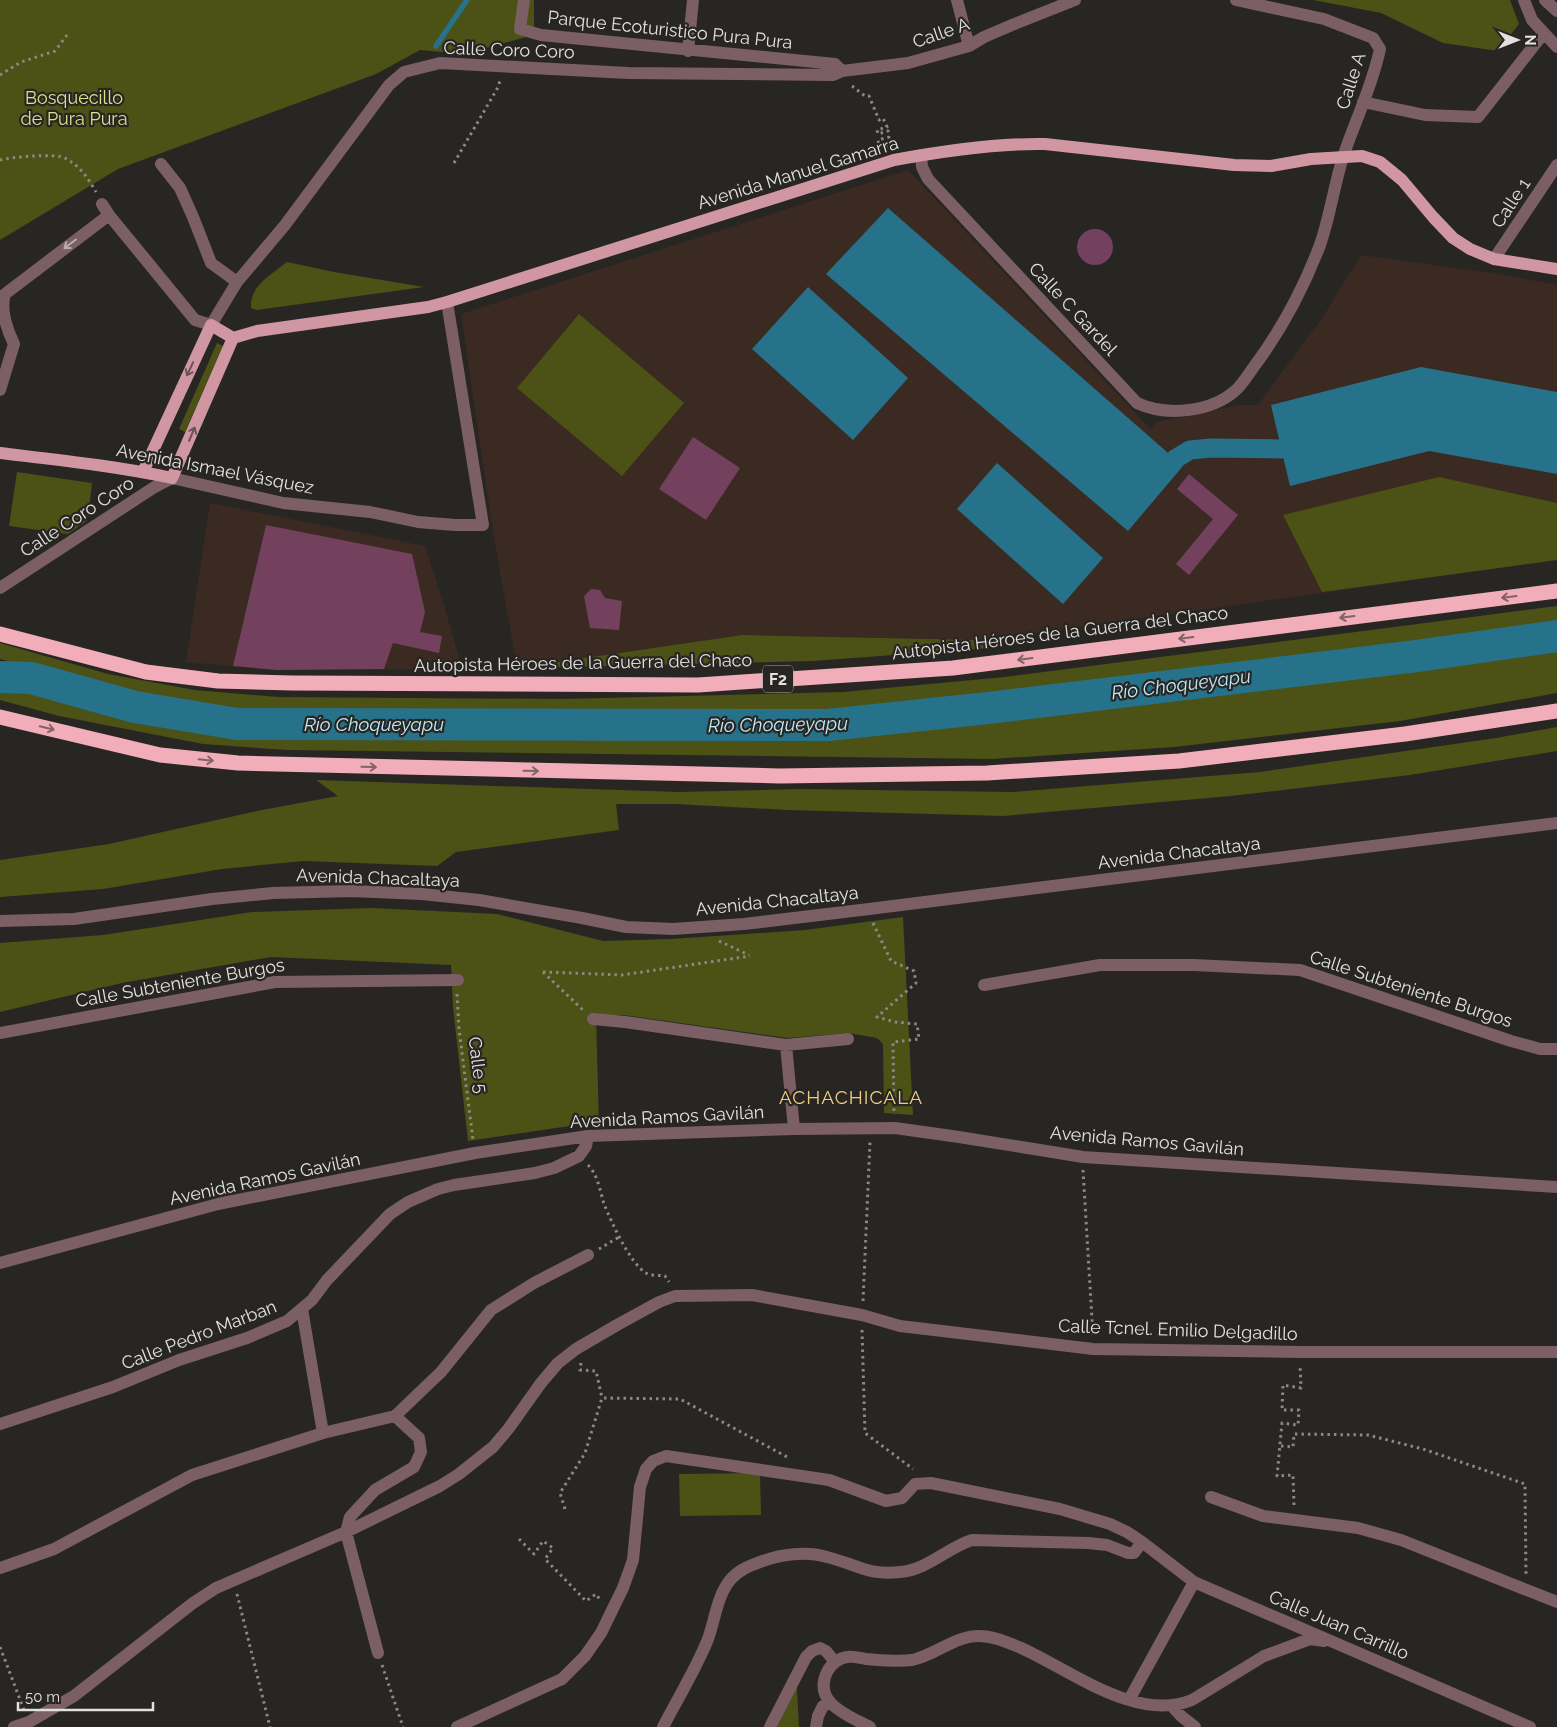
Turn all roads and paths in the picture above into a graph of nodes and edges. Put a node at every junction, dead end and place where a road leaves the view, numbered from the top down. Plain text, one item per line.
1 (524, 0) edge
2 (693, 0) edge
3 (957, 0) edge
4 (1074, 0) edge
5 (1236, 0) edge
6 (1524, 0) edge
7 (1545, 0) edge
8 (1557, 11) edge
9 (1543, 34) junction
10 (67, 35) dead end
11 (969, 46) junction
12 (1557, 47) edge
13 (688, 51) junction
14 (504, 66) junction
15 (842, 71) junction
16 (0, 74) edge
17 (1363, 102) junction
18 (885, 144) dead end
19 (921, 155) junction
20 (1343, 157) junction
21 (0, 160) edge
22 (454, 163) dead end
23 (161, 164) dead end
24 (1557, 165) edge
25 (102, 204) joint
26 (109, 215) junction
27 (1494, 259) junction
28 (1557, 269) edge
29 (236, 282) junction
30 (447, 302) junction
31 (210, 325) junction
32 (4, 330) edge
33 (233, 338) junction
34 (1238, 388) joint
35 (0, 390) edge
36 (0, 453) edge
37 (143, 472) junction
38 (172, 478) junction
39 (0, 588) edge
40 (1557, 590) edge
41 (0, 634) edge
42 (1557, 711) edge
43 (0, 717) edge
44 (1557, 823) edge
45 (869, 909) junction
46 (0, 921) edge
47 (750, 956) dead end
48 (458, 980) joint
49 (984, 985) dead end
50 (593, 1019) joint
51 (0, 1033) edge
52 (848, 1040) dead end
53 (786, 1045) junction
54 (1557, 1049) edge
55 (895, 1128) junction
56 (794, 1129) junction
57 (588, 1136) junction
58 (475, 1153) junction
59 (579, 1156) junction
60 (1083, 1157) junction
61 (1557, 1187) edge
62 (619, 1237) junction
63 (588, 1256) joint
64 (0, 1263) edge
65 (675, 1296) junction
66 (302, 1309) junction
67 (576, 1349) junction
68 (1093, 1349) junction
69 (1299, 1352) junction
70 (1557, 1352) edge
71 (602, 1398) junction
72 (395, 1416) junction
73 (0, 1424) edge
74 (323, 1433) junction
75 (1281, 1446) junction
76 (794, 1460) dead end
77 (1210, 1497) dead end
78 (565, 1509) dead end
79 (1295, 1520) junction
80 (346, 1532) junction
81 (519, 1540) dead end
82 (1142, 1542) junction
83 (0, 1568) edge
84 (234, 1579) junction
85 (1194, 1582) junction
86 (1526, 1591) junction
87 (1557, 1602) edge
88 (598, 1605) dead end
89 (1334, 1642) junction
90 (0, 1647) edge
91 (378, 1653) joint
92 (835, 1662) junction
93 (1129, 1700) junction
94 (830, 1703) junction
95 (1172, 1706) junction
96 (29, 1722) junction
97 (14, 1727) edge
98 (270, 1727) edge
99 (403, 1727) edge
100 (457, 1727) edge
101 (663, 1727) edge
102 (770, 1727) edge
103 (816, 1727) edge
104 (870, 1727) edge
105 (1195, 1727) edge
106 (1530, 1727) edge

1 - 13 street, Parque Ecoturistico Pura Pura
2 - 13 street
3 - 11 street
4 - 11 street, Calle A
5 - 17 street, Calle A
6 - 9 street
7 - 8 street
9 - 12 street
9 - 17 street
10 - 16 path
11 - 15 street, Calle A
13 - 15 street, Parque Ecoturistico Pura Pura
14 - 15 street, Calle Coro Coro
14 - 22 path
14 - 29 street, Calle Coro Coro
15 - 18 path
17 - 20 street, Calle A
19 - 20 main road, Avenida Manuel Gamarra
19 - 30 main road, Avenida Manuel Gamarra
19 - 34 street, Calle C Gardel
20 - 27 main road, Avenida Manuel Gamarra
20 - 34 street, Calle A
21 - 25 path
23 - 29 street
24 - 27 street, Calle 1
25 - 26 street
26 - 31 street
26 -> 32 street
27 - 28 main road, Avenida Manuel Gamarra
29 - 31 street, Calle Coro Coro
30 - 33 main road, Avenida Manuel Gamarra
30 - 38 street, Avenida Ismael Vásquez
31 - 33 main road
31 -> 37 main road, Calle Coro Coro
32 - 35 street
38 -> 33 main road
36 - 37 main road, Avenida Ismael Vásquez
37 - 38 main road, Avenida Ismael Vásquez
38 - 39 street, Calle Coro Coro
40 -> 41 highway, Autopista Héroes de la Guerra del Chaco / F2
43 -> 42 highway
44 - 45 street, Avenida Chacaltaya
45 - 46 street, Avenida Chacaltaya
45 - 55 path
47 - 50 path
48 - 51 street, Calle Subteniente Burgos
48 - 58 path, Calle 5
49 - 54 street, Calle Subteniente Burgos
50 - 53 street
52 - 53 street
53 - 56 street
55 - 56 street, Avenida Ramos Gavilán
55 - 60 street, Avenida Ramos Gavilán
56 - 57 street, Avenida Ramos Gavilán
57 - 58 street, Avenida Ramos Gavilán
57 - 59 street
58 - 64 street, Avenida Ramos Gavilán
59 - 62 path
59 - 66 street, Calle Pedro Marban
60 - 61 street, Avenida Ramos Gavilán
60 - 68 path
62 - 63 path
62 - 65 path
63 - 72 street
65 - 67 street, Calle Tcnel. Emilio Delgadillo
65 - 68 street, Calle Tcnel. Emilio Delgadillo
66 - 73 street, Calle Pedro Marban
66 - 74 street
67 - 71 path
67 - 80 street, Calle Tcnel. Emilio Delgadillo
68 - 69 street, Calle Tcnel. Emilio Delgadillo
69 - 70 street, Calle Tcnel. Emilio Delgadillo
69 - 75 path
71 - 76 path
71 - 78 path
72 - 74 street
72 - 80 street
74 - 83 street
75 - 79 path
75 - 86 path
77 - 79 street
79 - 86 street
80 - 84 street, Calle Tcnel. Emilio Delgadillo
80 - 91 street
81 - 88 path
82 - 85 street, Calle Juan Carrillo
82 - 100 street, Calle Juan Carrillo
82 - 101 street
84 - 96 street, Calle Tcnel. Emilio Delgadillo
84 - 98 path
85 - 89 street, Calle Juan Carrillo
85 - 93 street
86 - 87 street
89 - 95 street
89 - 106 street, Calle Juan Carrillo
90 - 96 path
91 - 99 path
92 - 93 street
92 - 94 street
92 - 102 street
93 - 95 street
94 - 103 street
94 - 104 street
95 - 105 street
96 - 97 street, Calle Tcnel. Emilio Delgadillo

